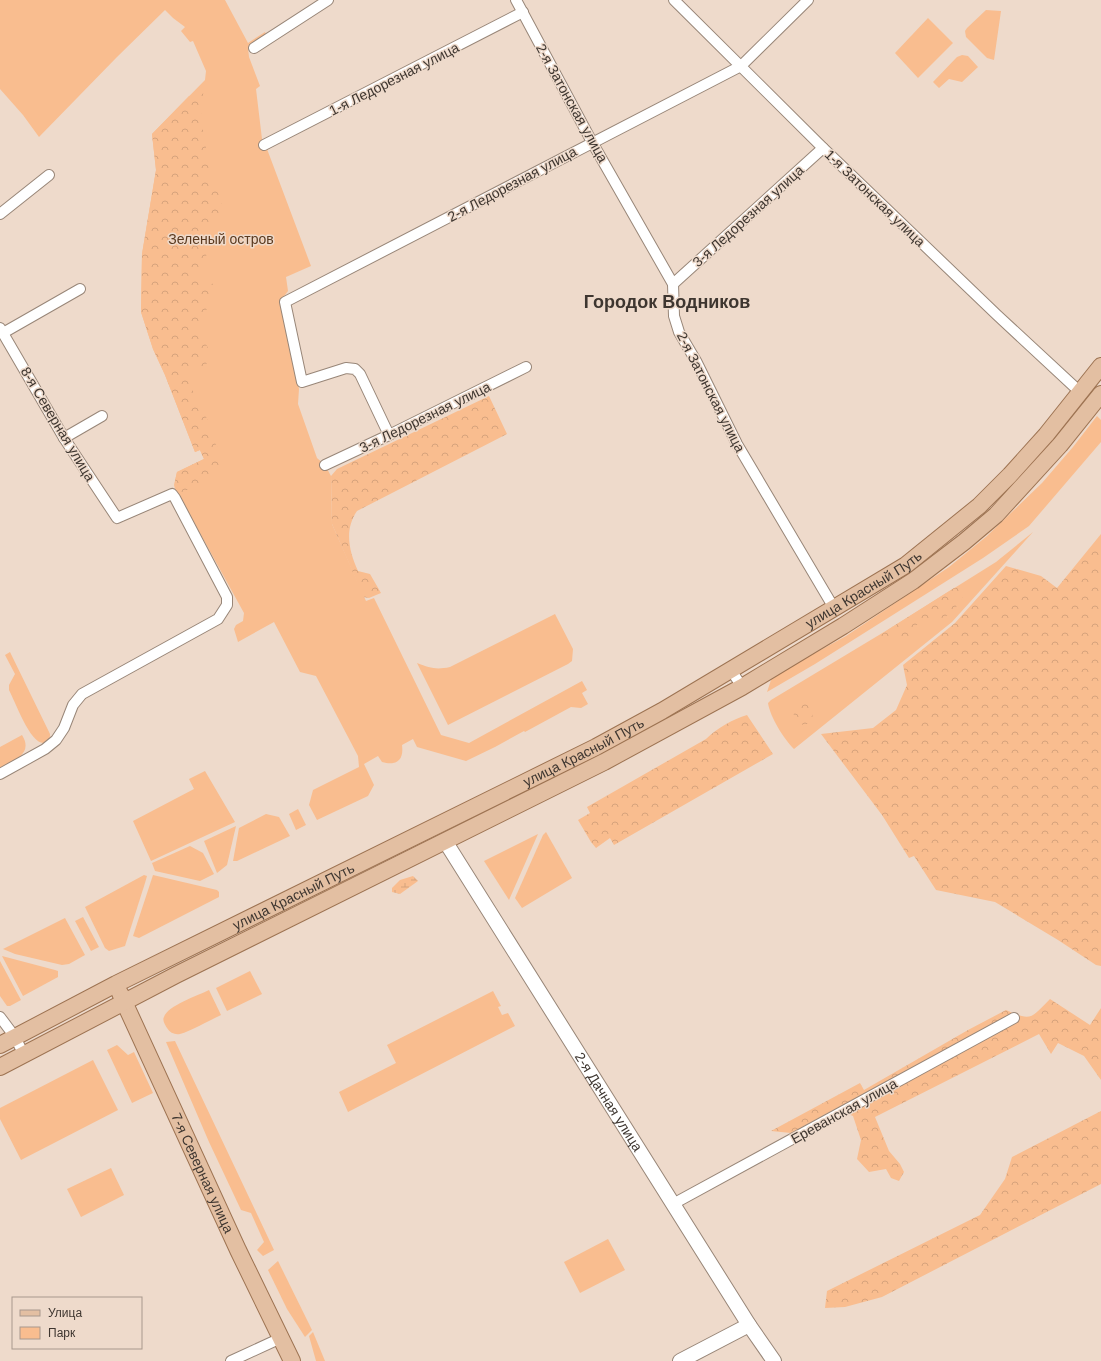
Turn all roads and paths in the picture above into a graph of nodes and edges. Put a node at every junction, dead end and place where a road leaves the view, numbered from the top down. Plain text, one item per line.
1 (328, 0) edge
2 (516, 0) edge
3 (674, 0) edge
4 (808, 0) edge
5 (523, 12) junction
6 (254, 48) dead end
7 (741, 66) junction
8 (592, 142) junction
9 (264, 145) dead end
10 (823, 148) junction
11 (49, 175) dead end
12 (0, 214) edge
13 (673, 284) junction
14 (80, 288) dead end
15 (2, 331) edge
16 (1101, 366) edge
17 (526, 367) dead end
18 (1080, 392) junction
19 (1097, 399) edge
20 (102, 416) dead end
21 (389, 435) junction
22 (64, 438) junction
23 (325, 465) dead end
24 (834, 608) junction
25 (731, 670) junction
26 (742, 687) junction
27 (0, 774) edge
28 (445, 842) junction
29 (116, 984) junction
30 (124, 1002) junction
31 (0, 1017) edge
32 (1014, 1018) dead end
33 (15, 1037) junction
34 (0, 1045) edge
35 (24, 1055) junction
36 (0, 1067) edge
37 (673, 1204) junction
38 (749, 1325) junction
39 (281, 1338) junction
40 (231, 1361) edge
41 (292, 1361) edge
42 (680, 1361) edge
43 (774, 1361) edge

1 - 6 street
2 - 5 street, 2-я Затонская улица
3 - 7 street, 1-я Затонская улица
4 - 7 street, 2-я Ледорезная улица
5 - 8 street, 2-я Затонская улица
5 - 9 street, 1-я Ледорезная улица
7 - 8 street, 2-я Ледорезная улица
7 - 10 street, 1-я Затонская улица
8 - 13 street, 2-я Затонская улица
8 - 21 street, 2-я Ледорезная улица
10 - 13 street, 3-я Ледорезная улица
10 - 18 street, 1-я Затонская улица
11 - 12 street
13 - 24 street, 2-я Затонская улица
14 - 15 street
15 - 22 street, 8-я Северная улица
16 - 18 main road, улица Красный Путь
17 - 21 street, 3-я Ледорезная улица
18 - 19 main road
18 - 24 main road, улица Красный Путь
19 - 26 main road, улица Красный Путь
20 - 22 street
21 - 23 street, 3-я Ледорезная улица
22 - 27 street, 8-я Северная улица
24 - 25 main road, улица Красный Путь
25 - 26 street
25 - 29 main road, улица Красный Путь
26 - 28 main road, улица Красный Путь
28 - 30 main road, улица Красный Путь
28 - 37 street, 2-я Дачная улица
29 - 30 main road, 7-я Северная улица
29 - 33 main road, улица Красный Путь
30 - 35 main road, улица Красный Путь
30 - 39 main road, 7-я Северная улица
31 - 33 street
32 - 37 street, Ереванская улица
33 - 34 main road, улица Красный Путь
33 - 35 street
35 - 36 main road, улица Красный Путь
37 - 38 street, 2-я Дачная улица
38 - 42 street
38 - 43 street, 2-я Дачная улица
39 - 40 street
39 - 41 main road, 7-я Северная улица

